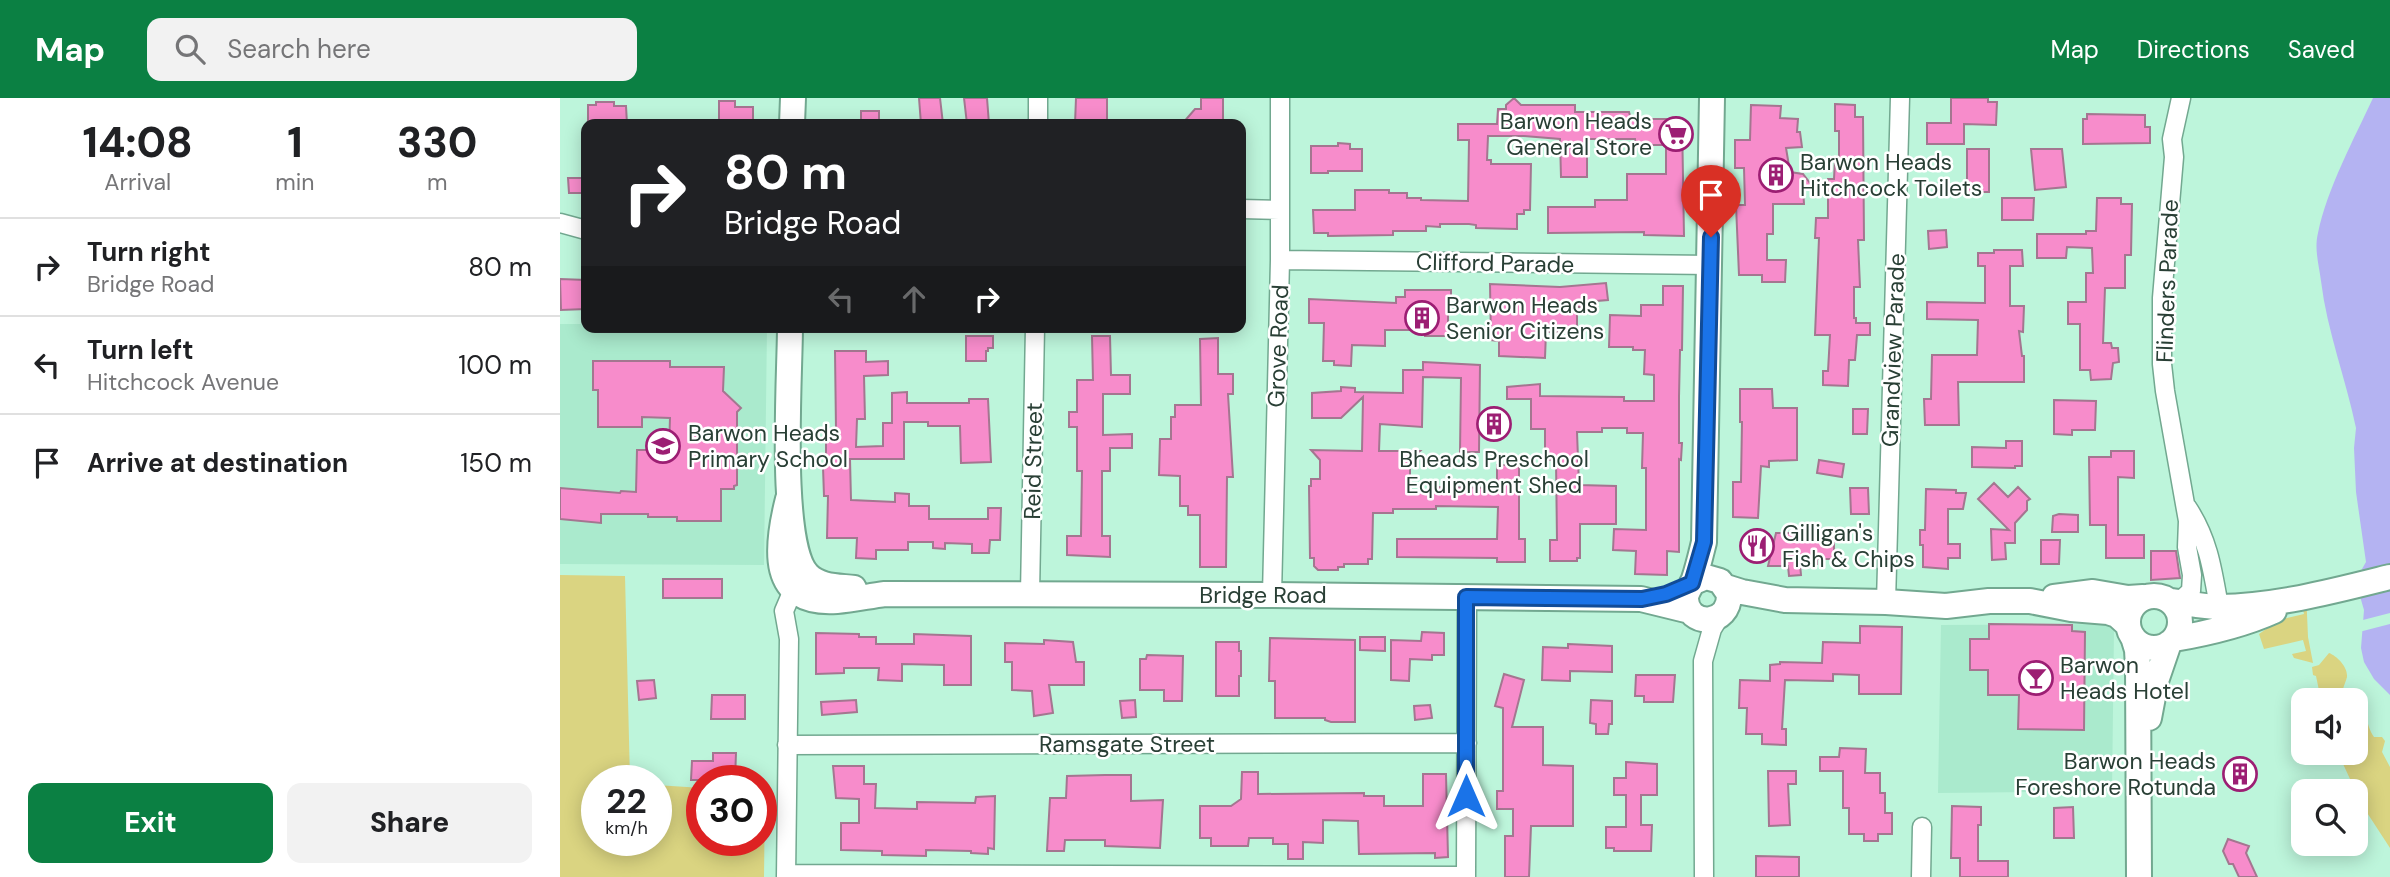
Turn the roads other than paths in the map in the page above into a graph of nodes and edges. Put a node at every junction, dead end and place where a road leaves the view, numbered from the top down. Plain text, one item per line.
1 (793, 98) edge
2 (1038, 98) edge
3 (1280, 98) edge
4 (1712, 98) edge
5 (1899, 98) edge
6 (2181, 98) edge
7 (792, 119) edge
8 (1038, 119) edge
9 (1246, 209) edge
10 (1279, 210) junction
11 (560, 223) edge
12 (581, 229) edge
13 (1280, 260) junction
14 (1711, 265) junction
15 (790, 333) edge
16 (1035, 333) edge
17 (2185, 505) junction
18 (1704, 542) junction
19 (2390, 577) edge
20 (1723, 584) junction
21 (1691, 585) junction
22 (802, 588) junction
23 (1030, 594) junction
24 (1272, 595) junction
25 (1466, 597) junction
26 (2143, 597) junction
27 (1642, 599) junction
28 (2301, 599) junction
29 (1785, 600) junction
30 (2030, 601) junction
31 (2175, 601) junction
32 (1886, 602) junction
33 (2217, 607) junction
34 (1707, 614) junction
35 (2131, 631) junction
36 (2181, 639) junction
37 (2145, 706) junction
38 (1466, 743) junction
39 (787, 746) junction
40 (1922, 827) dead end
41 (786, 876) edge
42 (1466, 876) edge
43 (1704, 877) edge
44 (1921, 877) edge
45 (2139, 877) edge

1 - 7 main road
2 - 8 street
3 - 10 street, Grove Road
4 - 14 main road
5 - 32 street, Grandview Parade
6 - 17 street, Flinders Parade
9 - 10 street
10 - 13 street, Grove Road
11 - 12 street
13 - 14 street, Clifford Parade
13 - 24 street, Grove Road
14 - 18 main road
15 - 22 main road
16 - 23 street, Reid Street
17 - 31 street, Flinders Parade
17 - 33 street, Flinders Parade
18 - 20 main road
18 - 21 main road
19 - 28 main road
20 - 21 main road
20 - 29 main road, Bridge Road
20 - 34 main road
21 - 27 main road, Bridge Road
21 - 34 main road
22 - 23 main road, Bridge Road
22 - 39 street
23 - 24 main road, Bridge Road
24 - 25 main road, Bridge Road
25 - 27 main road, Bridge Road
25 - 38 street
26 - 30 main road, Bridge Road
26 - 31 main road
26 - 35 main road
27 - 34 main road, Bridge Road
28 - 33 main road
28 - 36 main road
29 - 32 main road, Bridge Road
29 - 34 main road, Bridge Road
30 - 32 main road, Bridge Road
30 - 35 main road, Bridge Road
31 - 33 main road
31 - 36 main road
33 - 36 main road
34 - 43 street
35 - 36 main road
35 - 37 main road
36 - 37 main road
37 - 45 main road
38 - 39 street, Ramsgate Street
38 - 42 street
39 - 41 street
40 - 44 street
41 - 42 street

